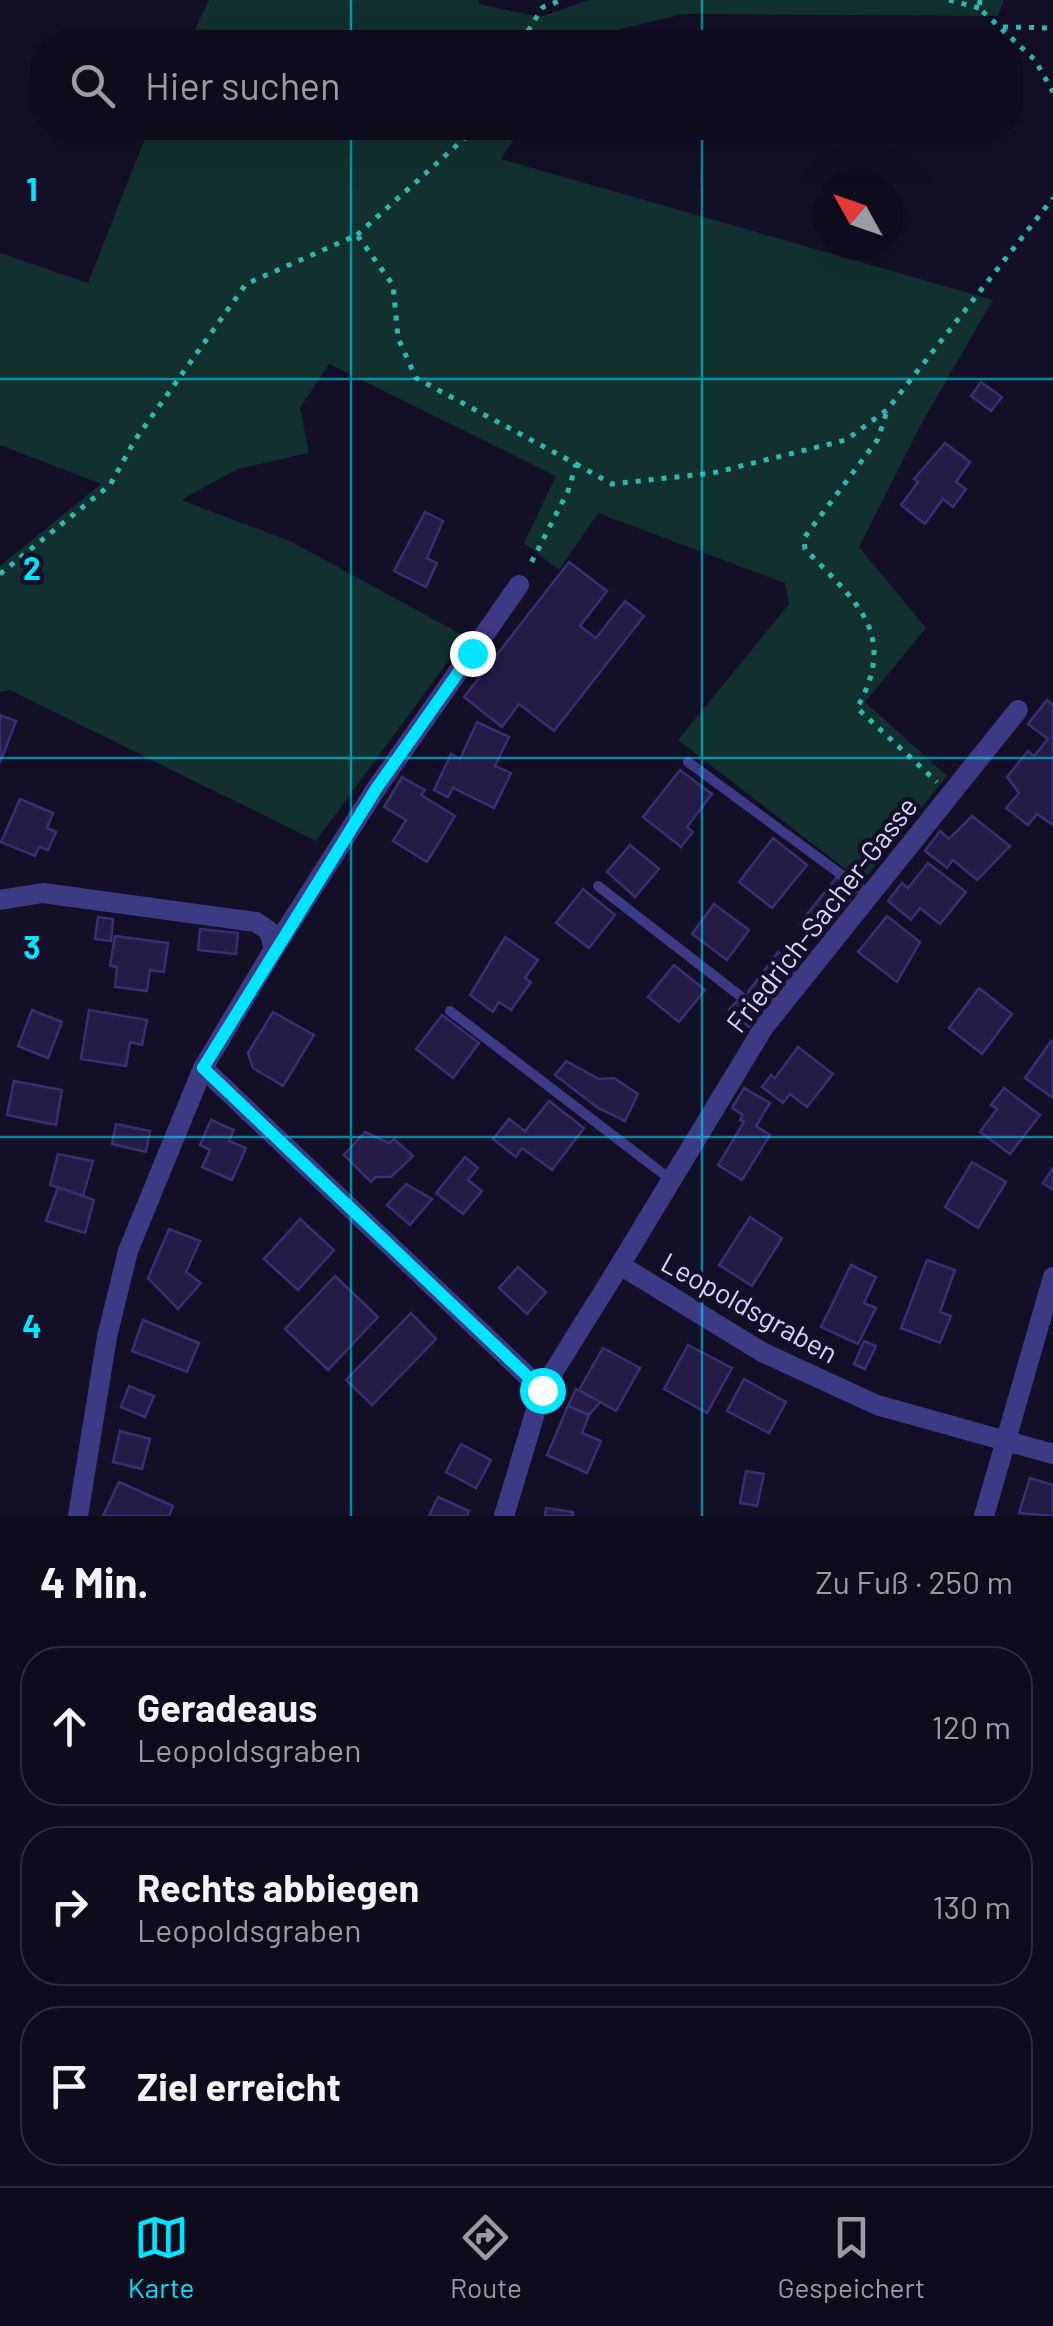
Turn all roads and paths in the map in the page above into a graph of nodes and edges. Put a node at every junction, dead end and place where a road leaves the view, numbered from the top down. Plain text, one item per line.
1 (562, 0) edge
2 (948, 0) edge
3 (980, 4) edge
4 (1003, 26) junction
5 (1053, 28) edge
6 (528, 30) edge
7 (1007, 30) edge
8 (1023, 47) edge
9 (1053, 92) edge
10 (463, 140) edge
11 (1053, 198) edge
12 (356, 236) junction
13 (887, 410) junction
14 (576, 464) junction
15 (0, 574) edge
16 (519, 584) joint
17 (1018, 710) dead end
18 (688, 762) dead end
19 (950, 794) junction
20 (598, 886) dead end
21 (870, 895) junction
22 (0, 900) edge
23 (274, 949) junction
24 (450, 1011) dead end
25 (770, 1019) junction
26 (203, 1068) junction
27 (670, 1179) junction
28 (620, 1265) junction
29 (1053, 1278) edge
30 (542, 1390) junction
31 (1008, 1438) junction
32 (1053, 1454) edge
33 (78, 1516) edge
34 (504, 1516) edge
35 (984, 1516) edge

1 - 6 path
2 - 3 path
3 - 4 path
4 - 5 path
4 - 7 path
8 - 9 path
10 - 12 path
11 - 13 path
12 - 14 path
12 - 15 path
13 - 14 path
13 - 19 path
14 - 16 path
16 - 23 street
17 - 19 street, Friedrich-Sacher-Gasse
18 - 21 lane
19 - 21 street, Friedrich-Sacher-Gasse
20 - 25 lane
21 - 25 street, Friedrich-Sacher-Gasse
22 - 23 street
23 - 26 street
24 - 27 lane
25 - 27 street, Friedrich-Sacher-Gasse
26 - 30 street
26 - 33 street
27 - 28 street, Friedrich-Sacher-Gasse
28 - 30 street, Leopoldsgraben
28 - 31 street, Leopoldsgraben
29 - 31 street
30 - 34 street, Leopoldsgraben
31 - 32 street, Leopoldsgraben
31 - 35 street

